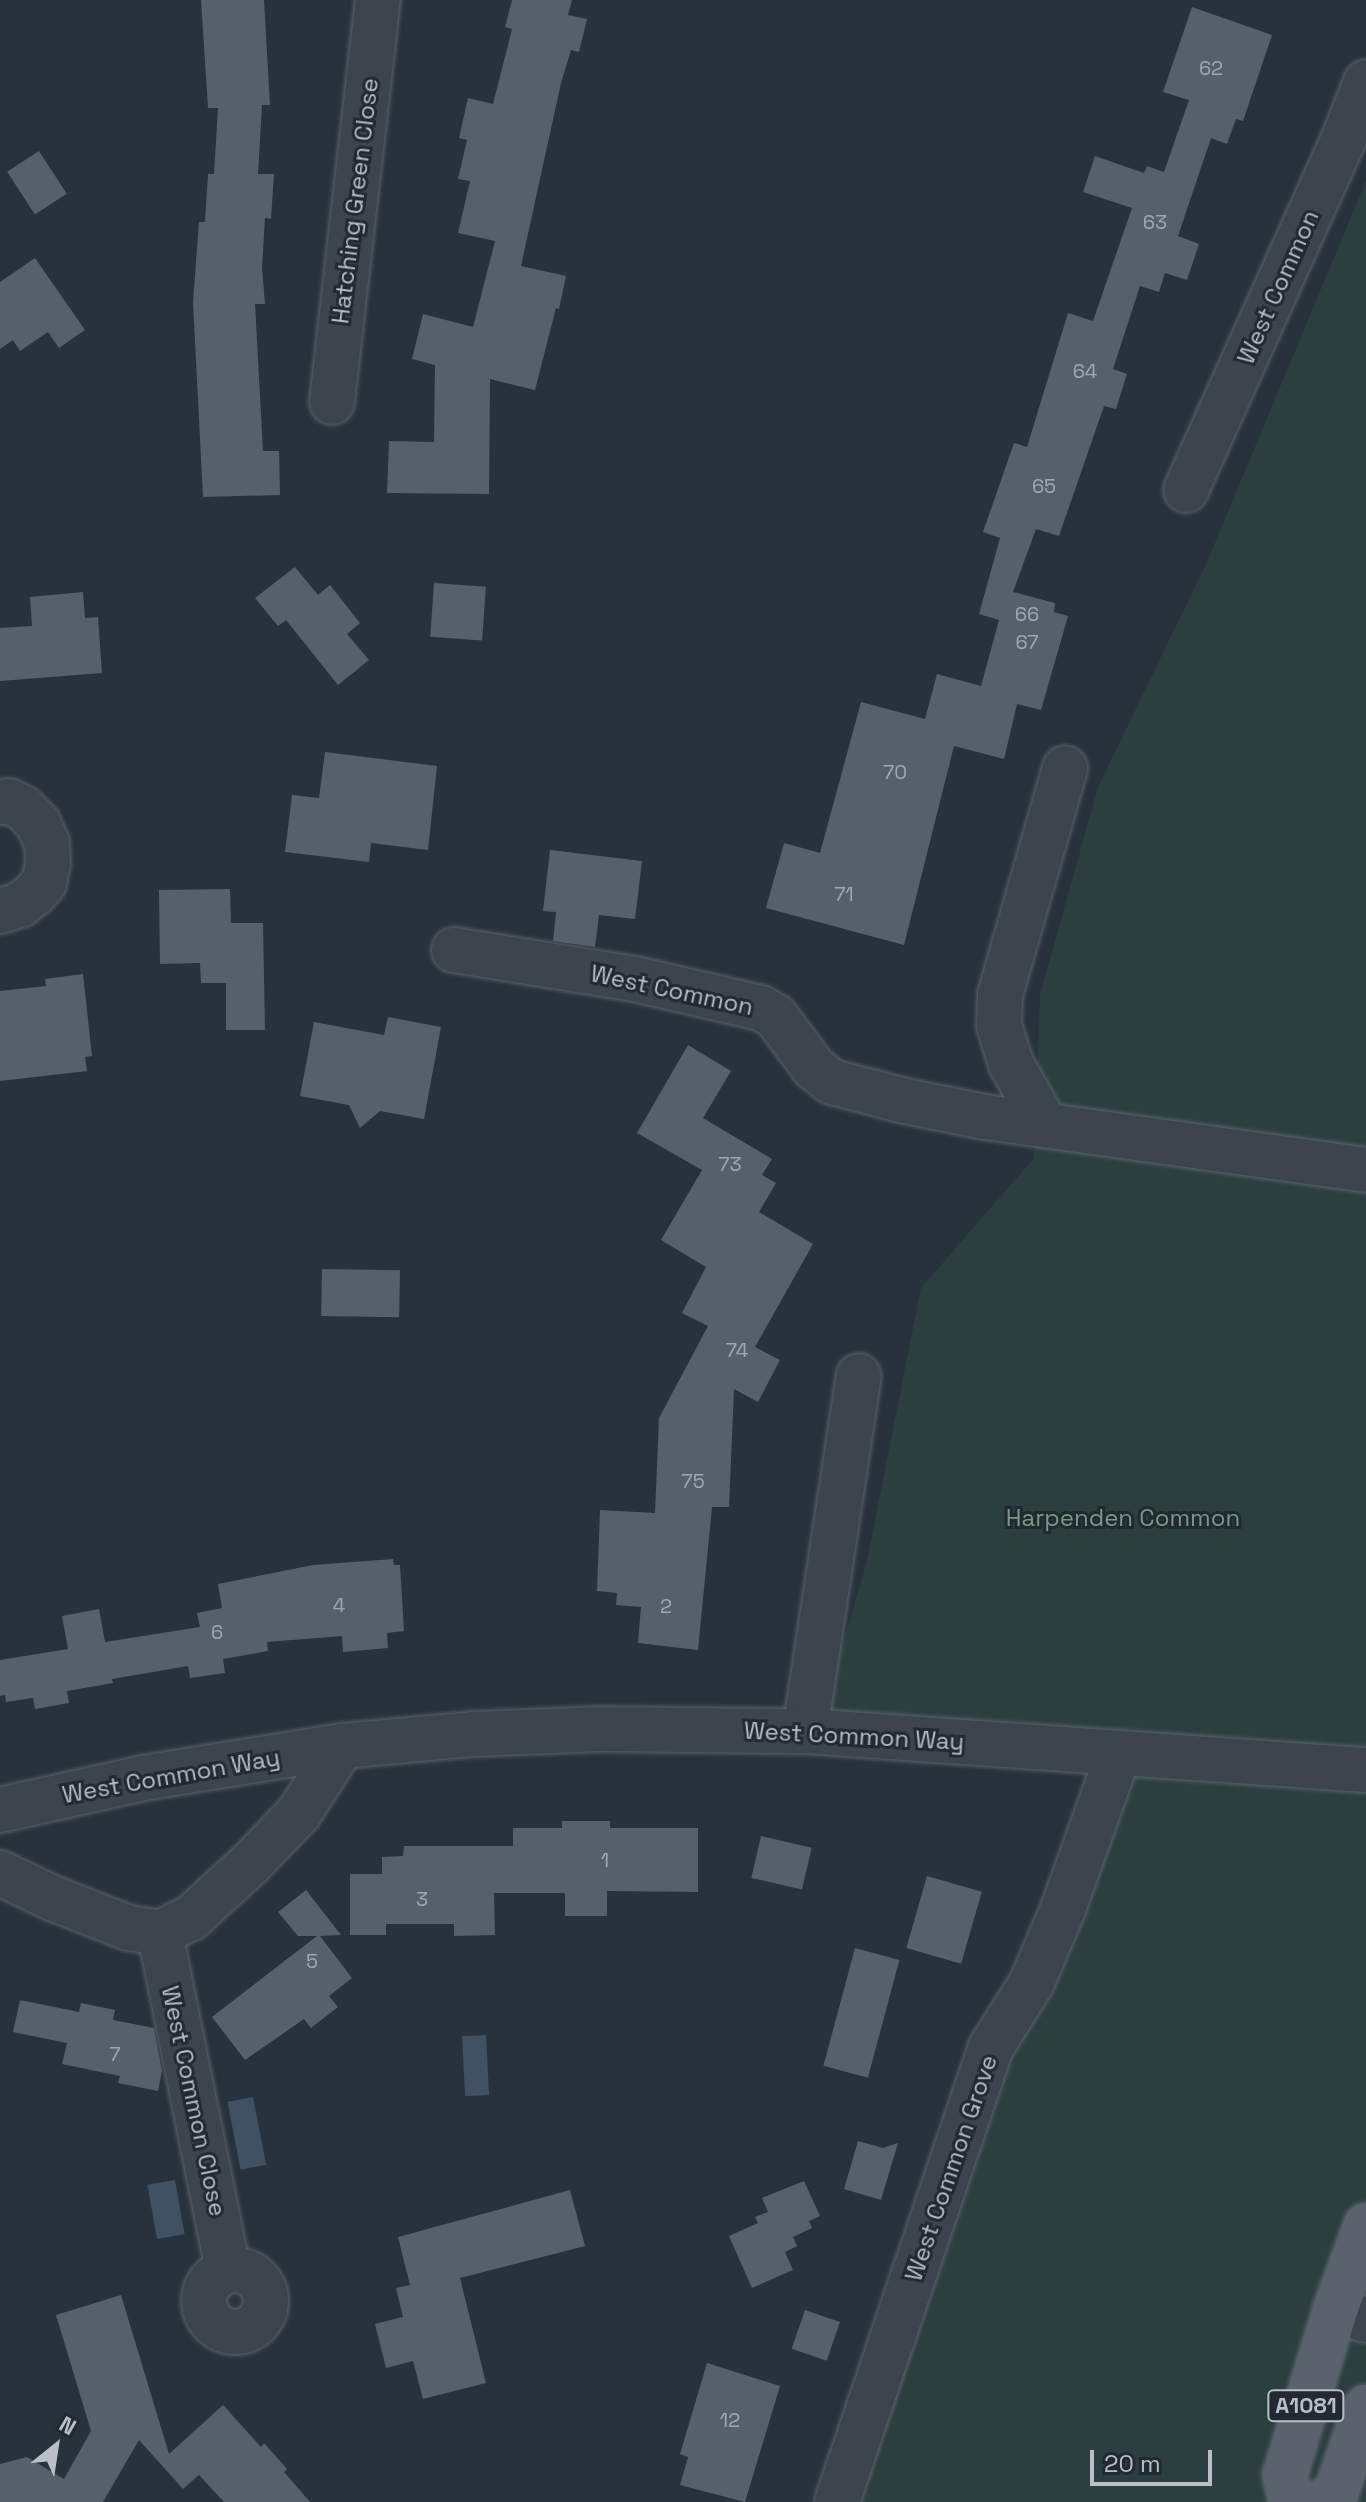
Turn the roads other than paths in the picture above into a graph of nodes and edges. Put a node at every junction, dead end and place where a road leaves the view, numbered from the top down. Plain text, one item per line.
1 (378, 0) edge
2 (1366, 82) edge
3 (332, 402) dead end
4 (1186, 490) dead end
5 (1065, 768) dead end
6 (0, 802) edge
7 (0, 911) edge
8 (454, 950) dead end
9 (1045, 1124) junction
10 (1366, 1170) edge
11 (859, 1376) dead end
12 (805, 1731) junction
13 (342, 1746) junction
14 (1119, 1753) junction
15 (1366, 1770) edge
16 (0, 1810) edge
17 (0, 1873) edge
18 (160, 1933) junction
19 (1366, 2225) edge
20 (228, 2270) dead end
21 (1351, 2315) edge
22 (1366, 2407) edge
23 (837, 2502) edge
24 (1291, 2502) edge
25 (1322, 2502) edge

1 - 3 street, Hatching Green Close
2 - 4 street, West Common
5 - 9 street
6 - 7 street
8 - 9 street, West Common
9 - 10 street, West Common
11 - 12 street
12 - 13 street, West Common Way
12 - 14 street, West Common Way
13 - 16 street, West Common Way
13 - 18 street
14 - 15 street, West Common Way
14 - 23 street, West Common Grove
17 - 18 street
18 - 20 street, West Common Close
19 - 21 main road, A1081
21 - 24 main road, A1081
22 - 25 main road, A1081

